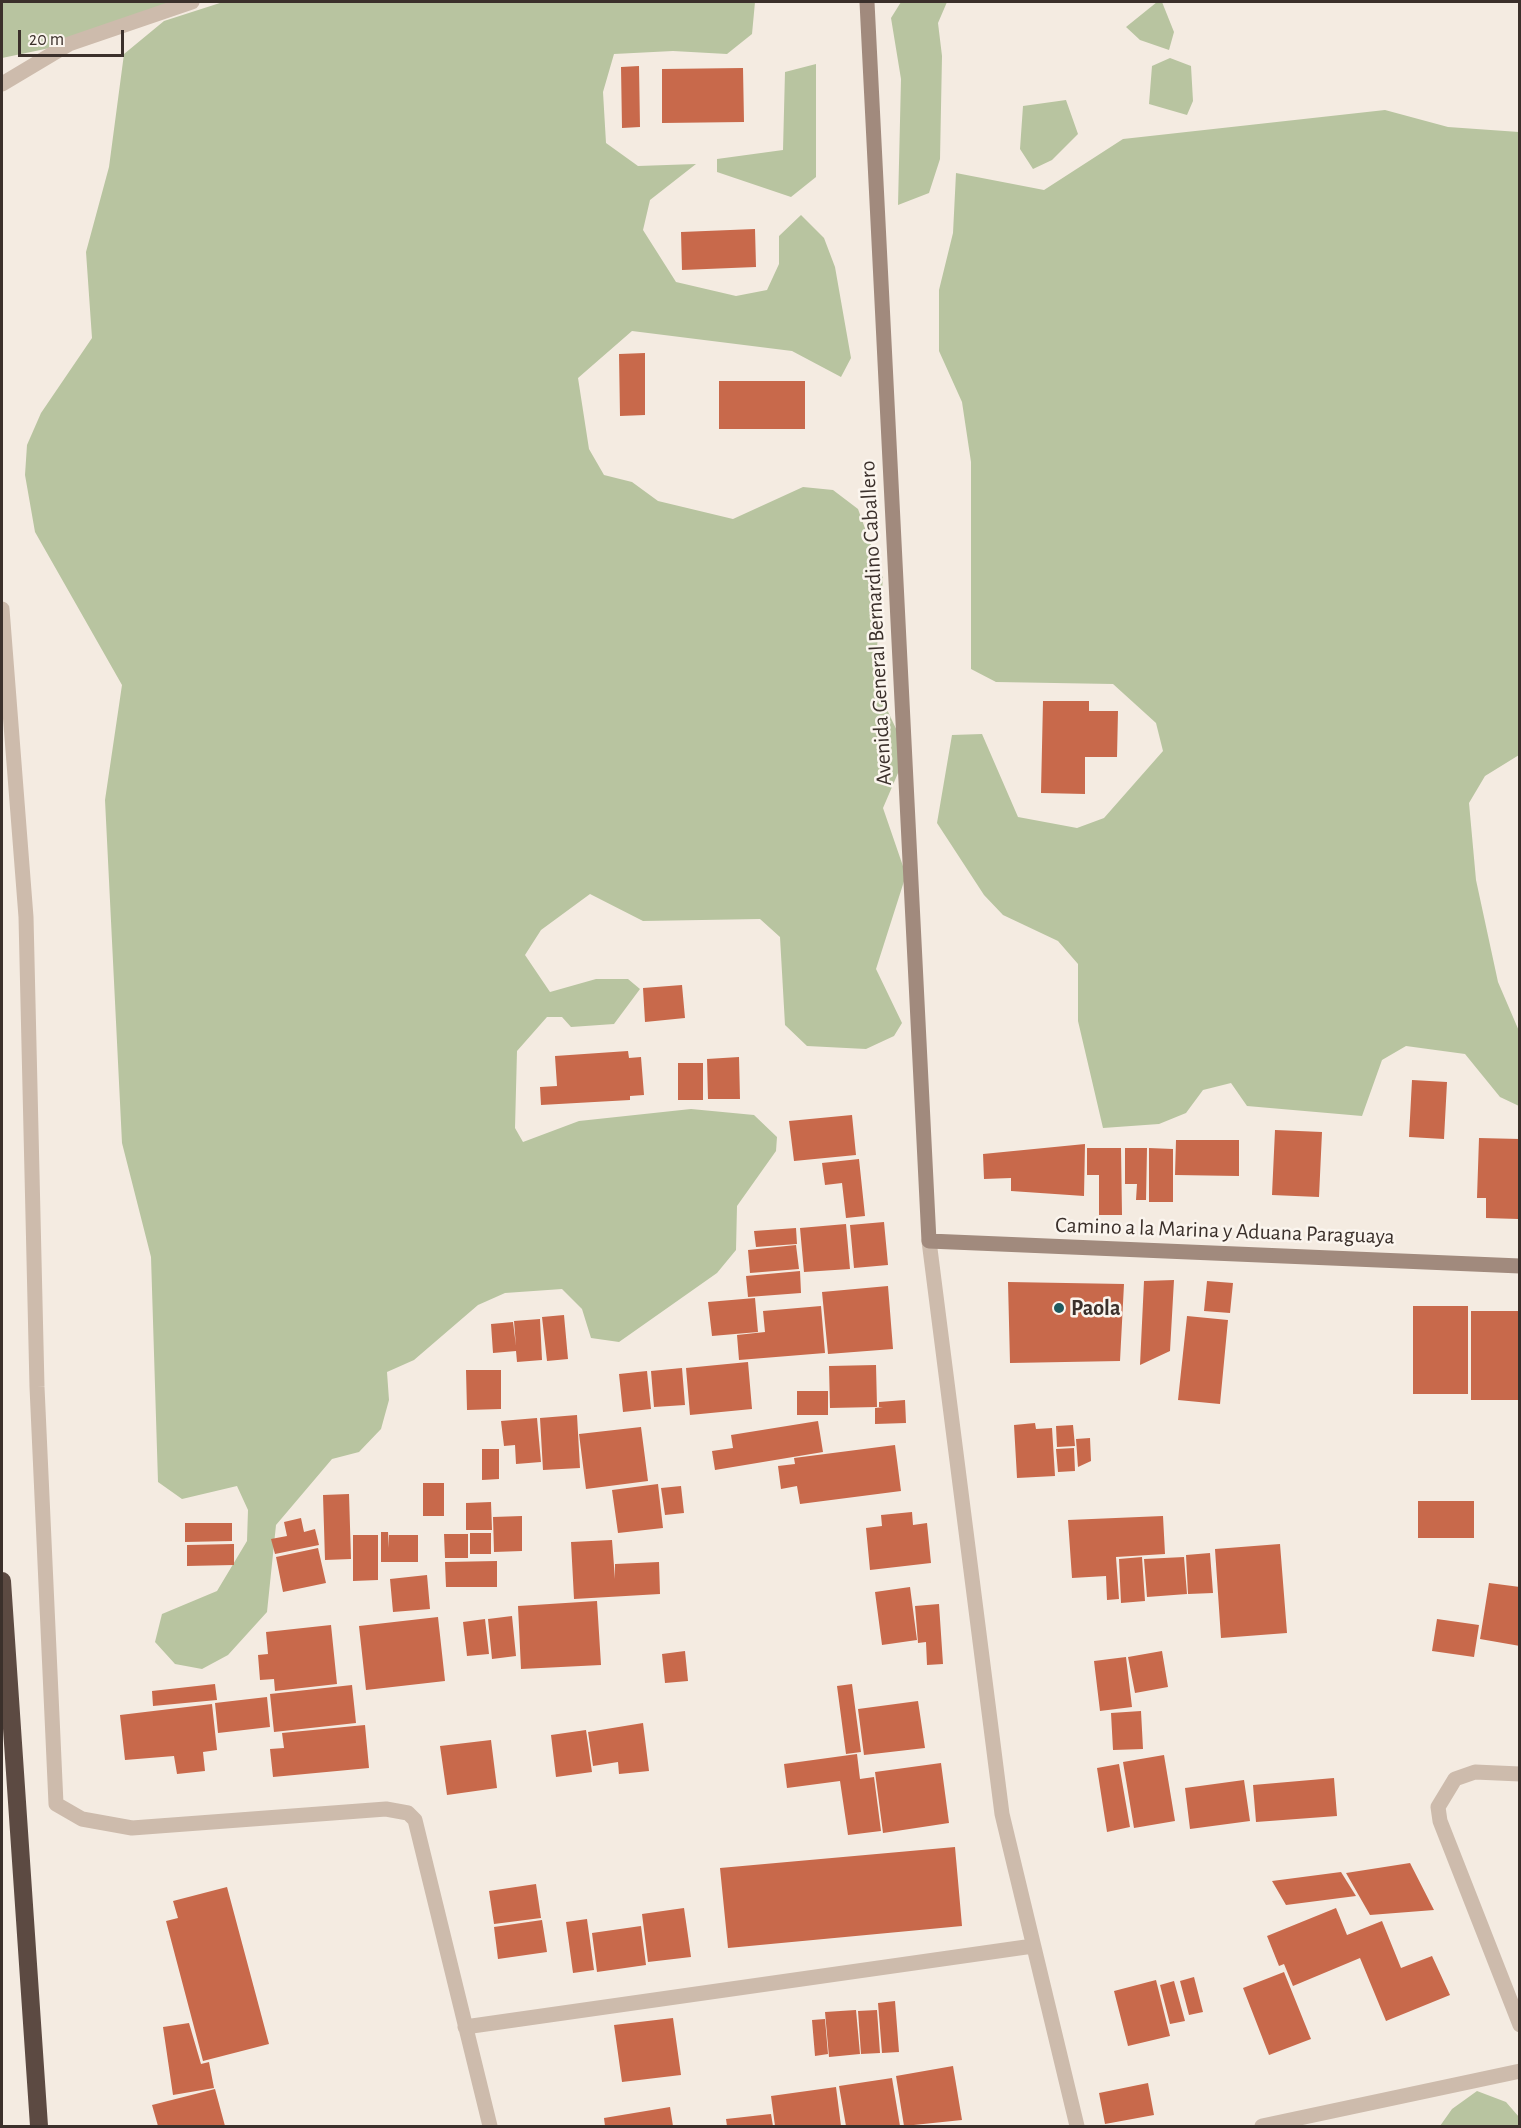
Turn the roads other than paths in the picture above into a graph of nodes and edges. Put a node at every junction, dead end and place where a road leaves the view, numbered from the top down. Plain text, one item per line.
1 (192, 2) edge
2 (867, 2) edge
3 (2, 84) edge
4 (2, 609) edge
5 (929, 1241) junction
6 (1520, 1266) edge
7 (2, 1581) edge
8 (1520, 1774) edge
9 (1034, 1946) junction
10 (1520, 2025) edge
11 (465, 2027) junction
12 (1520, 2071) edge
13 (39, 2127) edge
14 (490, 2127) edge
15 (1077, 2127) edge
16 (1262, 2127) edge

1 - 3 street
2 - 5 street, Avenida General Bernardino Caballero
4 - 11 street
5 - 6 street, Camino a la Marina y Aduana Paraguaya
5 - 9 street
7 - 13 highway
8 - 10 street
9 - 11 street
9 - 15 street
11 - 14 street
12 - 16 street

